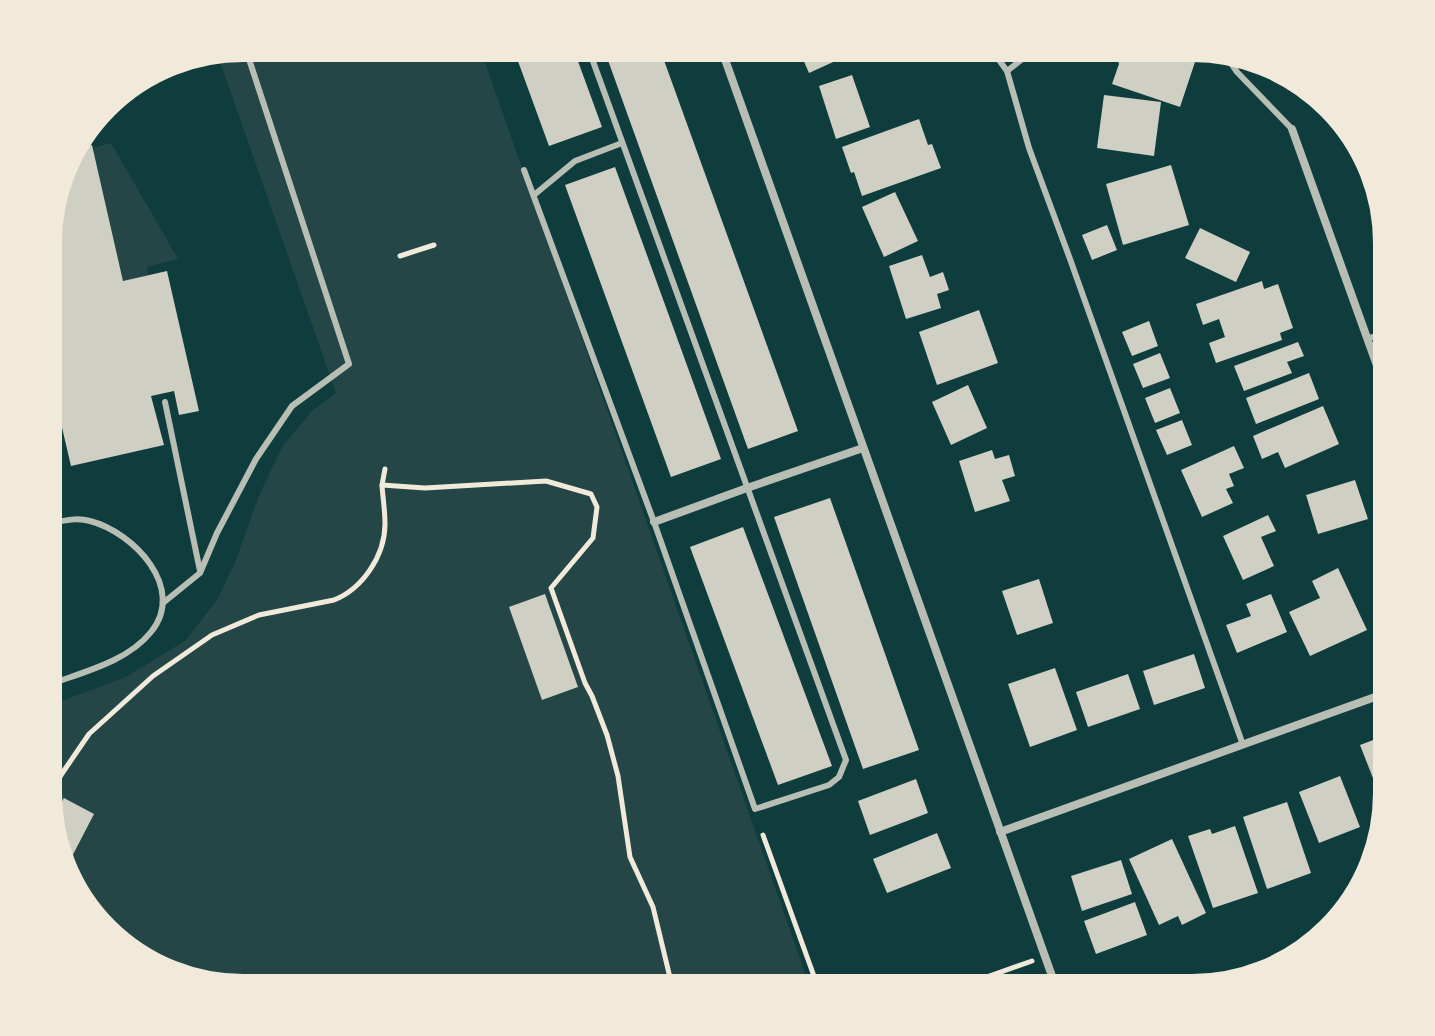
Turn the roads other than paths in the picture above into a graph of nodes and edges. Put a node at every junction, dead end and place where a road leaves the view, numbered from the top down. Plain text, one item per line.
1 (249, 60) edge
2 (592, 60) edge
3 (725, 60) edge
4 (999, 60) edge
5 (1021, 60) edge
6 (1232, 65) edge
7 (1007, 71) junction
8 (1292, 129) joint
9 (622, 143) junction
10 (524, 170) dead end
11 (534, 195) junction
12 (1375, 336) edge
13 (1367, 339) junction
14 (1375, 361) edge
15 (165, 402) dead end
16 (863, 448) junction
17 (747, 488) junction
18 (60, 521) edge
19 (654, 522) junction
20 (200, 573) junction
21 (163, 603) junction
22 (60, 681) edge
23 (1375, 697) edge
24 (1243, 745) junction
25 (1000, 832) junction
26 (1052, 976) edge

1 - 20 lane
2 - 9 lane
3 - 16 street
4 - 7 lane
5 - 7 lane
6 - 8 lane
7 - 24 lane
8 - 13 street
9 - 11 lane
9 - 17 lane
10 - 11 lane
11 - 19 lane
12 - 13 lane
13 - 14 street
15 - 20 lane
16 - 17 street
16 - 25 street
17 - 19 street
17 - 19 lane
18 - 21 lane
20 - 21 lane
21 - 22 lane
23 - 24 street
24 - 25 street
25 - 26 street

